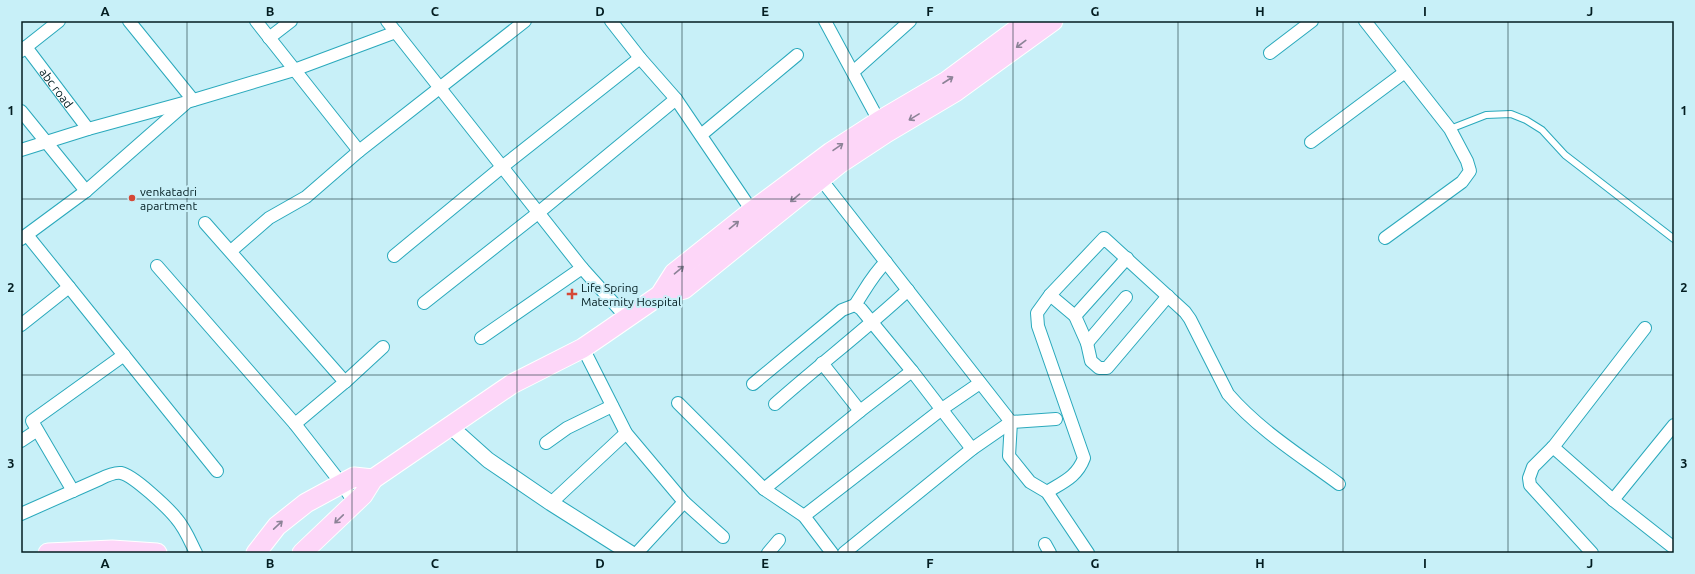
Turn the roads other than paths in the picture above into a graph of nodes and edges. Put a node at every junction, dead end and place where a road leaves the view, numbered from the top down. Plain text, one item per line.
1 (59, 21) edge
2 (128, 21) edge
3 (256, 21) edge
4 (291, 21) edge
5 (387, 21) edge
6 (525, 21) edge
7 (611, 21) edge
8 (825, 21) edge
9 (910, 21) edge
10 (1053, 21) edge
11 (1312, 21) edge
12 (1365, 21) edge
13 (1020, 23) edge
14 (510, 25) edge
15 (396, 32) junction
16 (269, 38) junction
17 (23, 49) edge
18 (1270, 53) dead end
19 (797, 56) dead end
20 (640, 58) junction
21 (294, 70) junction
22 (853, 72) junction
23 (1405, 72) junction
24 (440, 86) junction
25 (676, 99) junction
26 (190, 101) junction
27 (21, 110) edge
28 (879, 121) junction
29 (88, 129) junction
30 (1450, 129) junction
31 (701, 135) junction
32 (46, 141) junction
33 (1311, 142) dead end
34 (21, 150) edge
35 (359, 151) junction
36 (502, 166) junction
37 (820, 178) junction
38 (86, 191) junction
39 (752, 211) junction
40 (538, 213) junction
41 (205, 223) dead end
42 (24, 237) edge
43 (1385, 238) dead end
44 (1674, 239) edge
45 (231, 251) junction
46 (394, 256) dead end
47 (1127, 258) junction
48 (886, 262) junction
49 (157, 266) dead end
50 (582, 268) junction
51 (69, 287) junction
52 (908, 290) junction
53 (660, 295) junction
54 (1050, 295) junction
55 (1168, 296) junction
56 (1126, 297) dead end
57 (424, 303) dead end
58 (855, 305) junction
59 (1075, 316) junction
60 (627, 318) junction
61 (872, 323) junction
62 (21, 325) edge
63 (1645, 328) dead end
64 (481, 338) dead end
65 (1087, 343) junction
66 (383, 347) dead end
67 (583, 348) junction
68 (124, 355) junction
69 (822, 363) junction
70 (912, 371) junction
71 (345, 382) junction
72 (980, 383) junction
73 (753, 384) dead end
74 (678, 403) dead end
75 (775, 404) dead end
76 (612, 406) junction
77 (942, 409) junction
78 (860, 411) junction
79 (1056, 419) dead end
80 (1011, 422) junction
81 (295, 424) junction
82 (1674, 425) edge
83 (450, 426) junction
84 (36, 431) junction
85 (626, 434) junction
86 (21, 441) edge
87 (546, 443) dead end
88 (1553, 447) junction
89 (972, 449) junction
90 (217, 471) dead end
91 (373, 479) junction
92 (341, 483) junction
93 (1339, 484) dead end
94 (764, 489) junction
95 (73, 491) junction
96 (1047, 492) junction
97 (1613, 500) junction
98 (684, 502) junction
99 (355, 503) junction
100 (551, 503) junction
101 (21, 514) edge
102 (804, 516) junction
103 (723, 537) dead end
104 (779, 540) dead end
105 (1673, 549) edge
106 (48, 553) edge
107 (157, 553) edge
108 (196, 553) edge
109 (256, 553) edge
110 (302, 553) edge
111 (630, 553) edge
112 (637, 553) edge
113 (768, 553) edge
114 (832, 553) edge
115 (844, 553) edge
116 (1088, 553) edge
117 (1592, 553) edge

1 - 17 street
2 - 26 street
3 - 16 street
4 - 16 street
5 - 15 street
6 - 14 street
7 - 20 street
8 - 22 street
9 - 22 street
10 -> 37 main road
11 - 18 street
12 - 23 street
28 -> 13 main road
14 - 24 street
15 - 21 street
15 - 24 street
16 - 21 street
17 - 29 street, abc road
19 - 31 street
20 - 25 street
20 - 36 street
21 - 26 street
21 - 35 street
22 - 28 street
23 - 30 street
23 - 33 street
24 - 35 street
24 - 36 street
25 - 31 street
25 - 40 street
26 - 29 street
26 - 38 street
27 - 32 street
39 -> 28 main road
29 - 32 street
30 - 43 street
30 - 44 lane
31 - 39 street
32 - 34 street
32 - 38 street
35 - 45 street
36 - 40 street
36 - 46 street
37 - 48 street
37 -> 53 main road
38 - 42 street
53 -> 39 main road
40 - 50 street
40 - 57 street
41 - 45 street
42 - 51 street
45 - 71 street
47 - 54 street
47 - 55 street
47 - 59 street
48 - 52 street
48 - 58 street
49 - 81 street
50 - 60 street
50 - 64 street
51 - 62 street
51 - 68 street
52 - 61 street
52 - 72 street
53 - 60 main road
54 - 59 street
54 - 96 street
55 - 65 street
55 - 93 street
56 - 65 street
58 - 61 street
58 - 73 street
59 - 65 street
60 - 67 main road
61 - 69 street
61 - 70 street
63 - 88 street
66 - 71 street
67 - 76 street
67 - 83 main road
68 - 84 street
68 - 90 street
69 - 75 street
69 - 78 street
70 - 77 street
70 - 78 street
71 - 81 street
72 - 77 street
72 - 80 street
74 - 94 street
76 - 85 street
76 - 87 street
77 - 89 street
77 - 102 street
78 - 94 street
79 - 80 street
80 - 89 street
80 - 96 street
81 - 92 street
82 - 97 street
83 - 91 main road
83 - 100 street
84 - 86 street
84 - 95 street
85 - 98 street
85 - 100 street
88 - 97 street
88 - 117 street
89 - 115 street
91 - 92 main road
91 - 99 main road
92 - 99 street
109 -> 92 main road
94 - 102 street
95 - 101 street
95 - 108 street
96 - 116 street
97 - 105 street
98 - 103 street
98 - 112 street
99 -> 110 main road
100 - 111 street
102 - 114 street
104 - 113 street
106 - 107 main road

